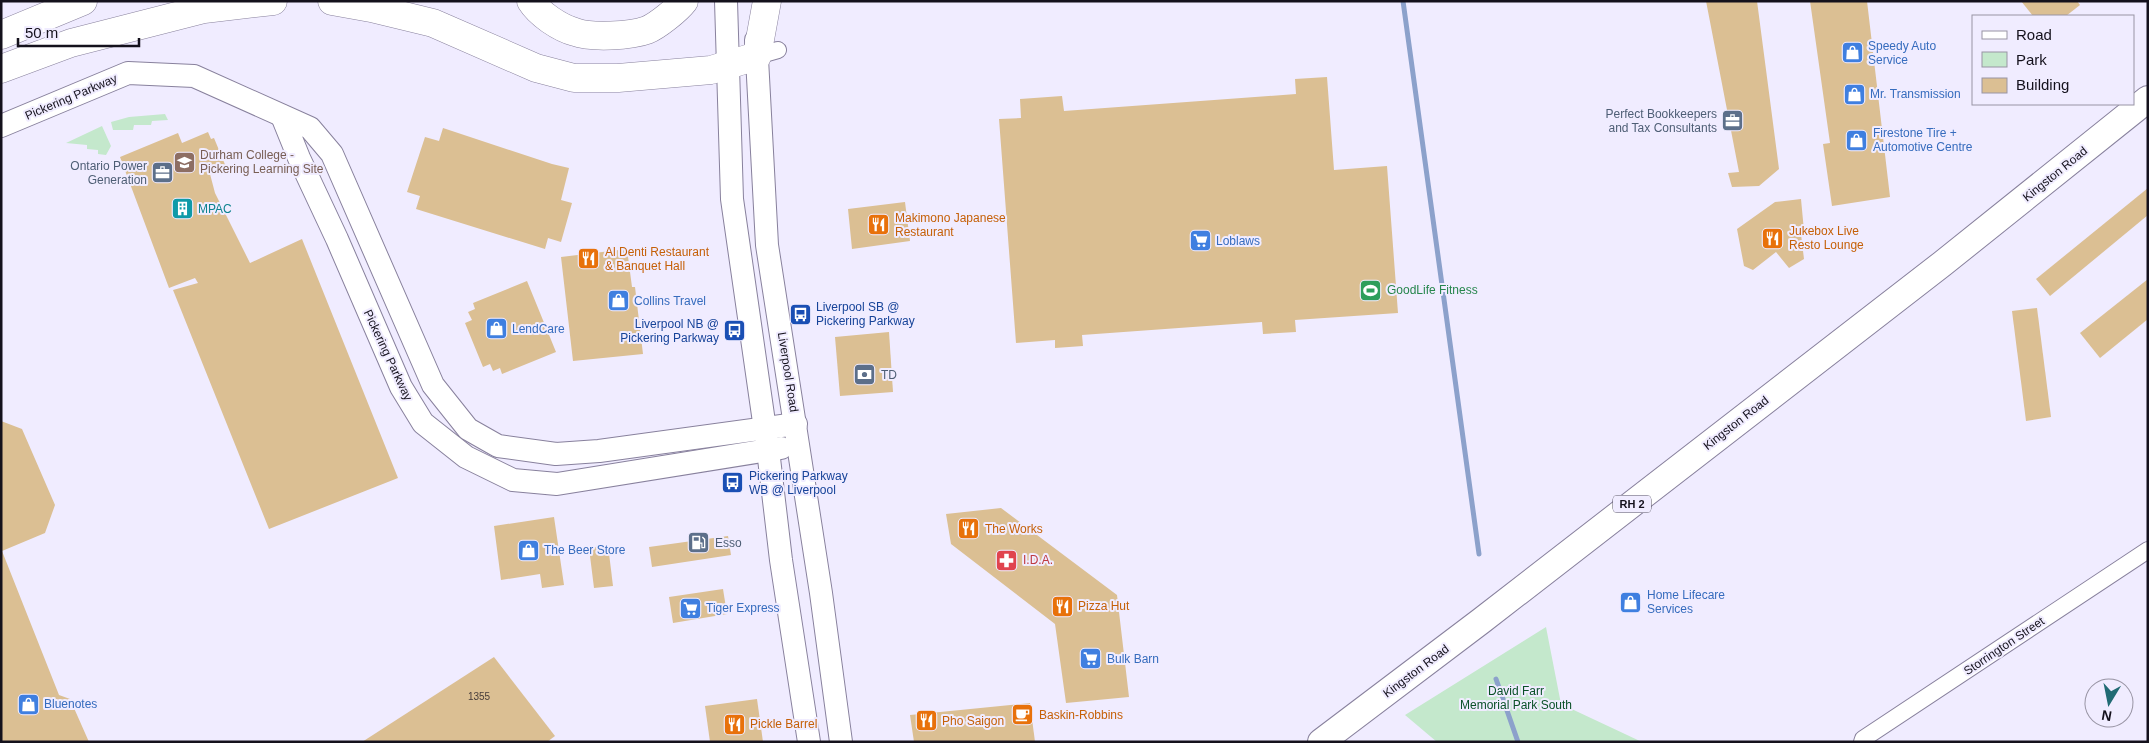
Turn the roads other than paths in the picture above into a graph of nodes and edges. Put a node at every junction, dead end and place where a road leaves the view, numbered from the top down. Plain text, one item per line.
1 (83, 1) edge
2 (273, 1) edge
3 (332, 1) edge
4 (531, 1) edge
5 (684, 1) edge
6 (726, 1) edge
7 (754, 1) edge
8 (767, 1) edge
9 (1, 35) edge
10 (767, 53) junction
11 (728, 65) junction
12 (1, 69) edge
13 (2148, 100) edge
14 (282, 116) junction
15 (1, 126) edge
16 (796, 424) junction
17 (766, 439) junction
18 (797, 446) junction
19 (2148, 550) edge
20 (810, 742) edge
21 (841, 742) edge
22 (1321, 742) edge
23 (1862, 742) edge

1 - 9 highway
2 - 12 highway
3 - 11 highway
4 - 5 highway
6 - 11 street
7 - 10 street, Liverpool Road
8 - 10 highway
10 - 11 highway
10 - 16 street, Liverpool Road
11 - 17 street
13 - 22 main road, Kingston Road / RH 2
14 - 15 street, Pickering Parkway
14 - 17 street, Pickering Parkway
14 - 17 street, Pickering Parkway
16 - 17 street, Pickering Parkway
16 - 18 street, Liverpool Road
17 - 18 street, Pickering Parkway
17 - 20 street
18 - 21 street, Liverpool Road
19 - 23 street, Storrington Street

